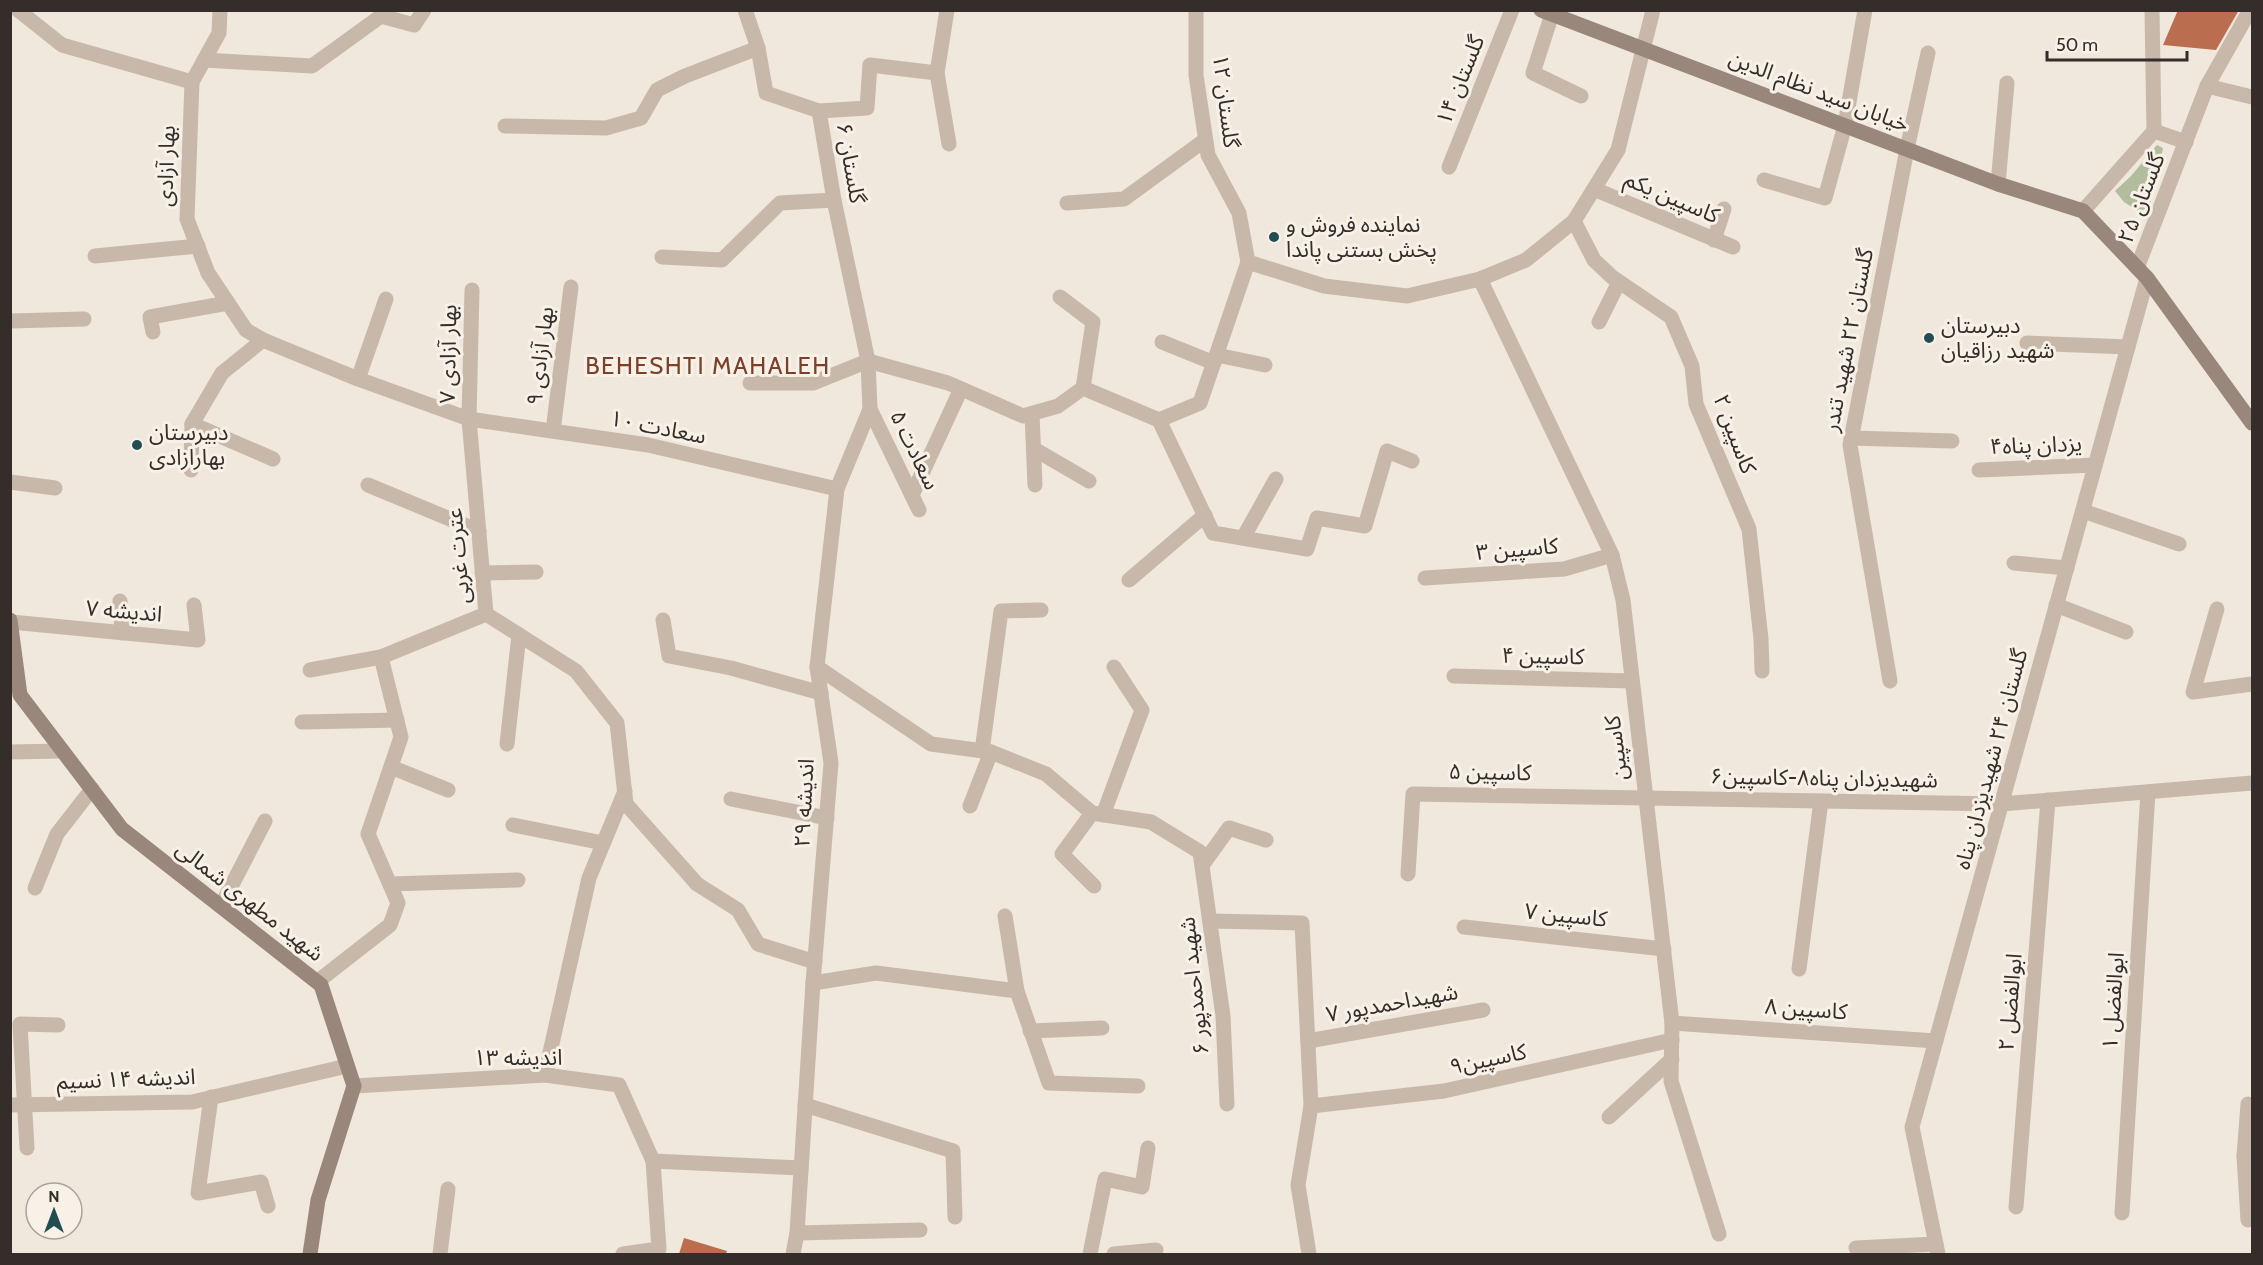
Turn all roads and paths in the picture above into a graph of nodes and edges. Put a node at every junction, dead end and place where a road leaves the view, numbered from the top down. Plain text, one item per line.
1 (18, 10) edge
2 (220, 10) edge
3 (424, 10) edge
4 (745, 10) edge
5 (1196, 10) edge
6 (1512, 10) edge
7 (1653, 10) edge
8 (1865, 10) edge
9 (2152, 10) edge
10 (2250, 10) edge
11 (1545, 12) edge
12 (947, 14) edge
13 (758, 48) junction
14 (1642, 49) junction
15 (1928, 53) dead end
16 (204, 60) junction
17 (937, 73) junction
18 (192, 82) junction
19 (2007, 83) dead end
20 (2207, 86) junction
21 (1581, 96) dead end
22 (2253, 97) edge
23 (819, 111) junction
24 (1845, 125) junction
25 (505, 126) dead end
26 (2154, 131) junction
27 (1205, 140) junction
28 (2186, 142) junction
29 (949, 144) dead end
30 (1907, 149) junction
31 (1449, 167) dead end
32 (1764, 180) dead end
33 (1998, 184) junction
34 (1594, 189) junction
35 (834, 200) junction
36 (1067, 203) dead end
37 (1725, 209) dead end
38 (2083, 211) junction
39 (1574, 221) junction
40 (1714, 240) junction
41 (198, 246) junction
42 (1732, 247) dead end
43 (95, 256) dead end
44 (662, 257) dead end
45 (1248, 262) junction
46 (2142, 273) junction
47 (1480, 279) junction
48 (1619, 282) junction
49 (571, 287) dead end
50 (472, 290) dead end
51 (1060, 297) dead end
52 (386, 299) dead end
53 (228, 303) junction
54 (84, 320) dead end
55 (10, 321) edge
56 (1599, 322) dead end
57 (153, 332) dead end
58 (263, 340) junction
59 (1162, 342) dead end
60 (2026, 343) dead end
61 (2128, 346) junction
62 (1216, 359) junction
63 (868, 361) junction
64 (1265, 365) dead end
65 (358, 378) junction
66 (750, 384) dead end
67 (1083, 388) junction
68 (961, 389) junction
69 (870, 409) junction
70 (1032, 414) junction
71 (469, 419) junction
72 (1159, 420) junction
73 (2253, 423) edge
74 (192, 424) junction
75 (553, 431) junction
76 (1851, 438) junction
77 (1952, 441) dead end
78 (1034, 449) junction
79 (273, 459) dead end
80 (1412, 461) dead end
81 (2095, 465) junction
82 (191, 470) dead end
83 (1979, 470) dead end
84 (1276, 478) dead end
85 (1089, 481) dead end
86 (10, 482) edge
87 (368, 485) dead end
88 (1035, 485) dead end
89 (55, 488) dead end
90 (837, 489) junction
91 (912, 495) junction
92 (919, 510) dead end
93 (2082, 511) junction
94 (1205, 516) junction
95 (478, 531) junction
96 (1242, 538) junction
97 (2179, 544) dead end
98 (1612, 555) junction
99 (2014, 563) dead end
100 (2067, 568) junction
101 (536, 572) dead end
102 (482, 573) junction
103 (1425, 578) dead end
104 (1129, 580) dead end
105 (120, 601) dead end
106 (194, 605) dead end
107 (2056, 605) junction
108 (2217, 609) dead end
109 (1041, 610) dead end
110 (486, 614) junction
111 (663, 620) dead end
112 (11, 621) edge
113 (2126, 632) dead end
114 (123, 633) junction
115 (519, 635) junction
116 (381, 657) junction
117 (817, 667) junction
118 (1114, 667) dead end
119 (310, 670) dead end
120 (1762, 671) dead end
121 (1454, 676) dead end
122 (1631, 681) junction
123 (1890, 681) dead end
124 (2253, 684) edge
125 (821, 693) junction
126 (397, 720) junction
127 (302, 722) dead end
128 (507, 744) dead end
129 (62, 751) junction
130 (10, 752) edge
131 (986, 752) junction
132 (391, 767) junction
133 (2253, 783) edge
134 (92, 789) junction
135 (448, 790) dead end
136 (2148, 792) junction
137 (1645, 797) junction
138 (626, 798) junction
139 (731, 799) dead end
140 (2048, 800) junction
141 (1821, 801) junction
142 (2001, 804) junction
143 (970, 806) dead end
144 (1097, 814) junction
145 (826, 818) junction
146 (265, 821) dead end
147 (513, 825) dead end
148 (1266, 840) dead end
149 (603, 843) junction
150 (1203, 864) junction
151 (1408, 874) dead end
152 (518, 880) dead end
153 (390, 884) junction
154 (1094, 886) dead end
155 (35, 888) dead end
156 (221, 906) junction
157 (1005, 916) dead end
158 (1210, 921) junction
159 (1464, 927) dead end
160 (1664, 949) junction
161 (815, 962) junction
162 (1799, 969) dead end
163 (317, 982) junction
164 (813, 983) junction
165 (1017, 991) junction
166 (1483, 1010) dead end
167 (1672, 1023) junction
168 (15, 1024) edge
169 (58, 1024) dead end
170 (1102, 1028) dead end
171 (1030, 1031) junction
172 (1672, 1040) junction
173 (1308, 1041) junction
174 (1936, 1041) junction
175 (1672, 1059) junction
176 (347, 1066) junction
177 (544, 1076) junction
178 (354, 1086) junction
179 (1138, 1086) dead end
180 (211, 1097) junction
181 (18, 1104) edge
182 (1227, 1104) dead end
183 (2248, 1104) dead end
184 (805, 1105) junction
185 (1311, 1106) junction
186 (1609, 1117) dead end
187 (27, 1148) dead end
188 (1148, 1148) dead end
189 (2248, 1155) edge
190 (653, 1161) junction
191 (801, 1168) junction
192 (448, 1190) dead end
193 (268, 1206) dead end
194 (2016, 1207) dead end
195 (2122, 1213) dead end
196 (955, 1217) dead end
197 (2248, 1220) dead end
198 (920, 1230) dead end
199 (797, 1233) junction
200 (1719, 1234) dead end
201 (1856, 1248) dead end
202 (1937, 1249) edge
203 (1156, 1250) dead end
204 (310, 1254) edge
205 (440, 1254) edge
206 (623, 1254) edge
207 (793, 1254) edge
208 (1090, 1254) edge
209 (1114, 1254) edge
210 (1309, 1254) edge

1 - 18 street
2 - 16 street
3 - 16 street
4 - 13 street, گلستان ۶
5 - 27 street, گلستان ۱۲
6 - 31 street, گلستان ۱۴
7 - 14 street
8 - 24 street
9 - 26 street
10 - 20 street
11 - 14 main road, خیابان سید نظام الدین
11 - 21 street
12 - 17 street
13 - 23 street, گلستان ۶
13 - 25 street
14 - 24 main road, خیابان سید نظام الدین
14 - 34 street
15 - 30 street, گلستان ۲۲ شهید تندر
16 - 18 street
17 - 23 street
17 - 29 street
18 - 41 street, بهار آزادی
19 - 33 street
20 - 22 street
20 - 28 street
23 - 35 street, گلستان ۶
24 - 30 main road, خیابان سید نظام الدین
24 - 32 street
26 - 28 street, گلستان ۲۵
26 - 38 street
27 - 36 street
27 - 45 street, گلستان ۱۲
28 - 46 street, گلستان ۲۵
30 - 33 main road, خیابان سید نظام الدین
30 - 76 street, گلستان ۲۲ شهید تندر
33 - 38 main road, خیابان سید نظام الدین
34 - 39 street
34 - 40 street, کاسپین یکم
35 - 44 street
35 - 63 street, گلستان ۶
37 - 40 street
38 - 46 main road
39 - 47 street
39 - 48 street, کاسپین ۲
40 - 42 street, کاسپین یکم
41 - 43 street
41 - 53 street, بهار آزادی
45 - 47 street
45 - 62 street
46 - 61 street, گلستان ۲۴ شهیدیزدان پناه
46 - 73 main road
47 - 98 street, کاسپین
48 - 56 street
48 - 120 street, کاسپین ۲
49 - 75 street, بهار آزادی ۹
50 - 71 street, بهار آزادی ۷
51 - 67 street
52 - 65 street
53 - 57 street
53 - 58 street, بهار آزادی
54 - 55 street
58 - 65 street, بهار آزادی
58 - 74 street
59 - 62 street
60 - 61 street
61 - 81 street, گلستان ۲۴ شهیدیزدان پناه
62 - 64 street
62 - 72 street
63 - 66 street
63 - 68 street
63 - 69 street, اندیشه ۲۹
65 - 71 street, بهار آزادی
67 - 70 street
67 - 72 street
68 - 70 street
68 - 91 street
69 - 90 street, اندیشه ۲۹
69 - 91 street, سعادت ۵
70 - 78 street
71 - 75 street, سعادت ۱۰
71 - 95 street, عترت غربی
72 - 94 street
74 - 79 street
74 - 82 street
75 - 90 street, سعادت ۱۰
76 - 77 street
76 - 123 street, گلستان ۲۲ شهید تندر
78 - 85 street
78 - 88 street
80 - 96 street
81 - 83 street, یزدان پناه۴
81 - 93 street, گلستان ۲۴ شهیدیزدان پناه
84 - 96 street
86 - 89 street
87 - 95 street
90 - 117 street, اندیشه ۲۹
91 - 92 street, سعادت ۵
93 - 97 street
93 - 100 street, گلستان ۲۴ شهیدیزدان پناه
94 - 96 street
94 - 104 street
95 - 102 street, عترت غربی
98 - 103 street, کاسپین ۳
98 - 122 street, کاسپین
99 - 100 street
100 - 107 street, گلستان ۲۴ شهیدیزدان پناه
101 - 102 street
102 - 110 street, عترت غربی
105 - 114 street
106 - 114 street, اندیشه ۷
107 - 113 street
107 - 142 street, گلستان ۲۴ شهیدیزدان پناه
108 - 124 street
109 - 131 street
110 - 115 street, عترت غربی
110 - 116 street
111 - 125 street
112 - 114 street, اندیشه ۷
112 - 129 main road, شهید مطهری شمالی
115 - 128 street
115 - 138 street, عترت غربی
116 - 119 street
116 - 126 street
117 - 125 street, اندیشه ۲۹
117 - 131 street
118 - 144 street
121 - 122 street, کاسپین ۴
122 - 137 street, کاسپین
125 - 145 street, اندیشه ۲۹
126 - 127 street
126 - 132 street
129 - 130 street
129 - 134 main road, شهید مطهری شمالی
131 - 143 street
131 - 144 street
132 - 135 street
132 - 153 street
133 - 136 street, شهیدیزدان پناه۸-کاسپین۶
134 - 155 street
134 - 156 main road, شهید مطهری شمالی
136 - 140 street, شهیدیزدان پناه۸-کاسپین۶
136 - 195 street, ابوالفضل ۱
137 - 141 street, شهیدیزدان پناه۸-کاسپین۶
137 - 151 street, کاسپین ۵
137 - 160 street, کاسپین
138 - 149 street
138 - 161 street
139 - 145 street
140 - 142 street, شهیدیزدان پناه۸-کاسپین۶
140 - 194 street, ابوالفضل ۲
141 - 142 street, شهیدیزدان پناه۸-کاسپین۶
141 - 162 street
142 - 174 street, گلستان ۲۴ شهیدیزدان پناه
144 - 150 street
144 - 154 street
145 - 161 street, اندیشه ۲۹
146 - 156 street
147 - 149 street
148 - 150 street
149 - 177 street
150 - 158 street, شهید احمدپور ۶
152 - 153 street
153 - 163 street
156 - 163 main road, شهید مطهری شمالی
157 - 165 street
158 - 173 street
158 - 182 street, شهید احمدپور ۶
159 - 160 street, کاسپین ۷
160 - 167 street, کاسپین
161 - 164 street, اندیشه ۲۹
163 - 176 main road, شهید مطهری شمالی
164 - 165 street
164 - 184 street, اندیشه ۲۹
165 - 171 street
166 - 173 street, شهیداحمدپور ۷
167 - 172 street, کاسپین
167 - 174 street, کاسپین ۸
168 - 169 street
168 - 181 street
170 - 171 street
171 - 179 street
172 - 175 street, کاسپین
172 - 185 street, کاسپین۹
173 - 185 street
174 - 202 street, گلستان ۲۴ شهیدیزدان پناه
175 - 186 street
175 - 200 street, کاسپین
176 - 178 main road, شهید مطهری شمالی
176 - 180 street, اندیشه ۱۴ نسیم
177 - 178 street, اندیشه ۱۳
177 - 190 street, اندیشه ۱۳
178 - 204 main road
180 - 181 street, اندیشه ۱۴ نسیم
180 - 193 street
181 - 187 street
183 - 189 street
184 - 191 street, اندیشه ۲۹
184 - 196 street
185 - 210 street
188 - 208 street
189 - 197 street
190 - 191 street
190 - 206 street, اندیشه ۱۳
191 - 199 street, اندیشه ۲۹
192 - 205 street
198 - 199 street
199 - 207 street, اندیشه ۲۹
201 - 202 street
203 - 209 street

